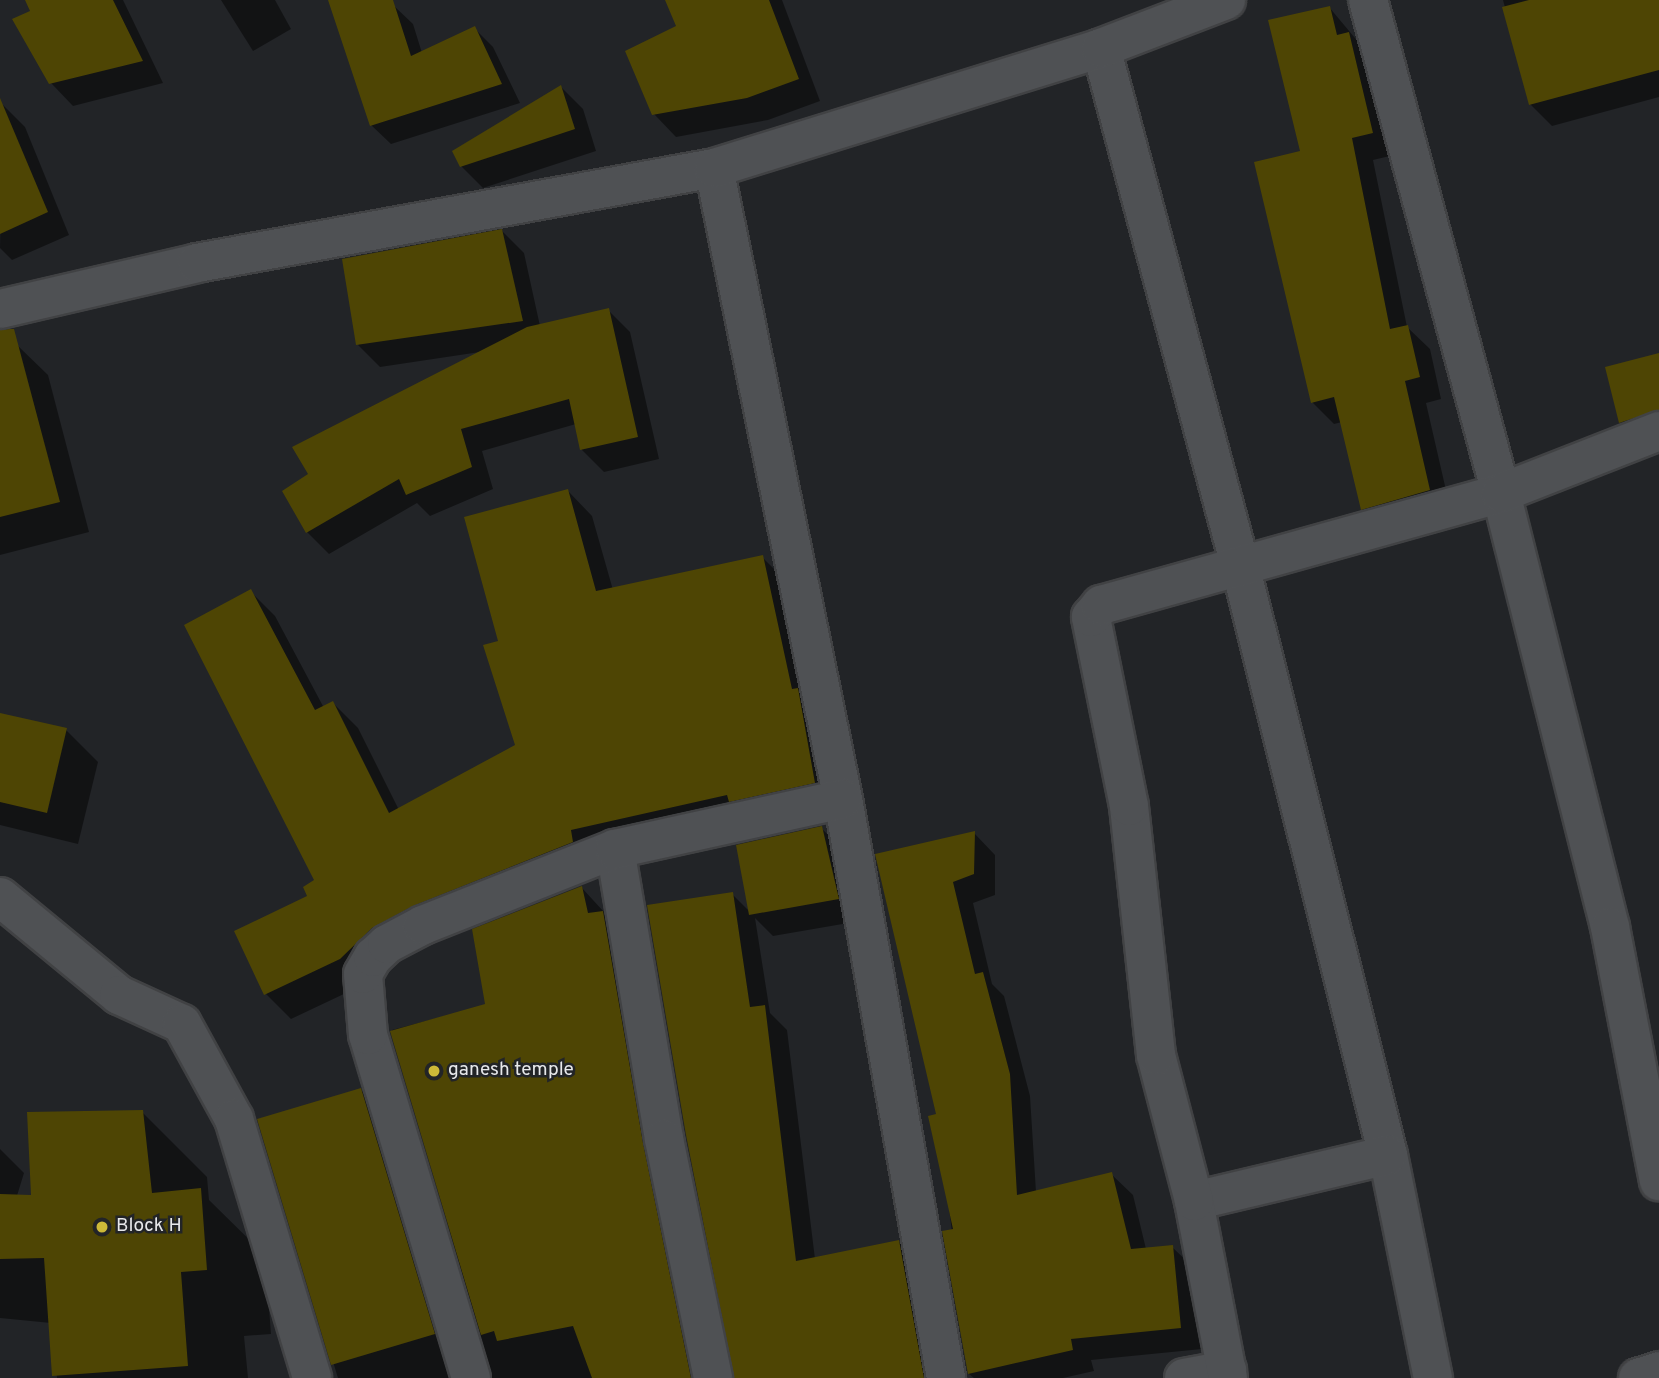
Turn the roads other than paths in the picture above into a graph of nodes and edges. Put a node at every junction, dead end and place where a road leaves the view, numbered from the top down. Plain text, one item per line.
1 (1368, 0) edge
2 (1215, 2) edge
3 (1101, 48) junction
4 (714, 168) junction
5 (0, 309) edge
6 (1659, 431) edge
7 (1501, 493) junction
8 (1240, 565) junction
9 (843, 799) junction
10 (615, 849) junction
11 (0, 897) edge
12 (1388, 1155) junction
13 (1659, 1181) edge
14 (1194, 1201) junction
15 (1659, 1371) edge
16 (1227, 1374) edge
17 (312, 1378) edge
18 (471, 1378) edge
19 (713, 1378) edge
20 (946, 1378) edge
21 (1184, 1378) edge
22 (1433, 1378) edge
23 (1638, 1378) edge

1 - 7 street
2 - 3 street
3 - 4 street
3 - 8 street
4 - 5 street
4 - 9 street
6 - 7 street
7 - 8 street
7 - 13 street
8 - 12 street
8 - 14 street
9 - 10 street
9 - 20 street
10 - 18 street
10 - 19 street
11 - 17 street
12 - 14 street
12 - 22 street
14 - 16 street
15 - 23 street
16 - 21 street

